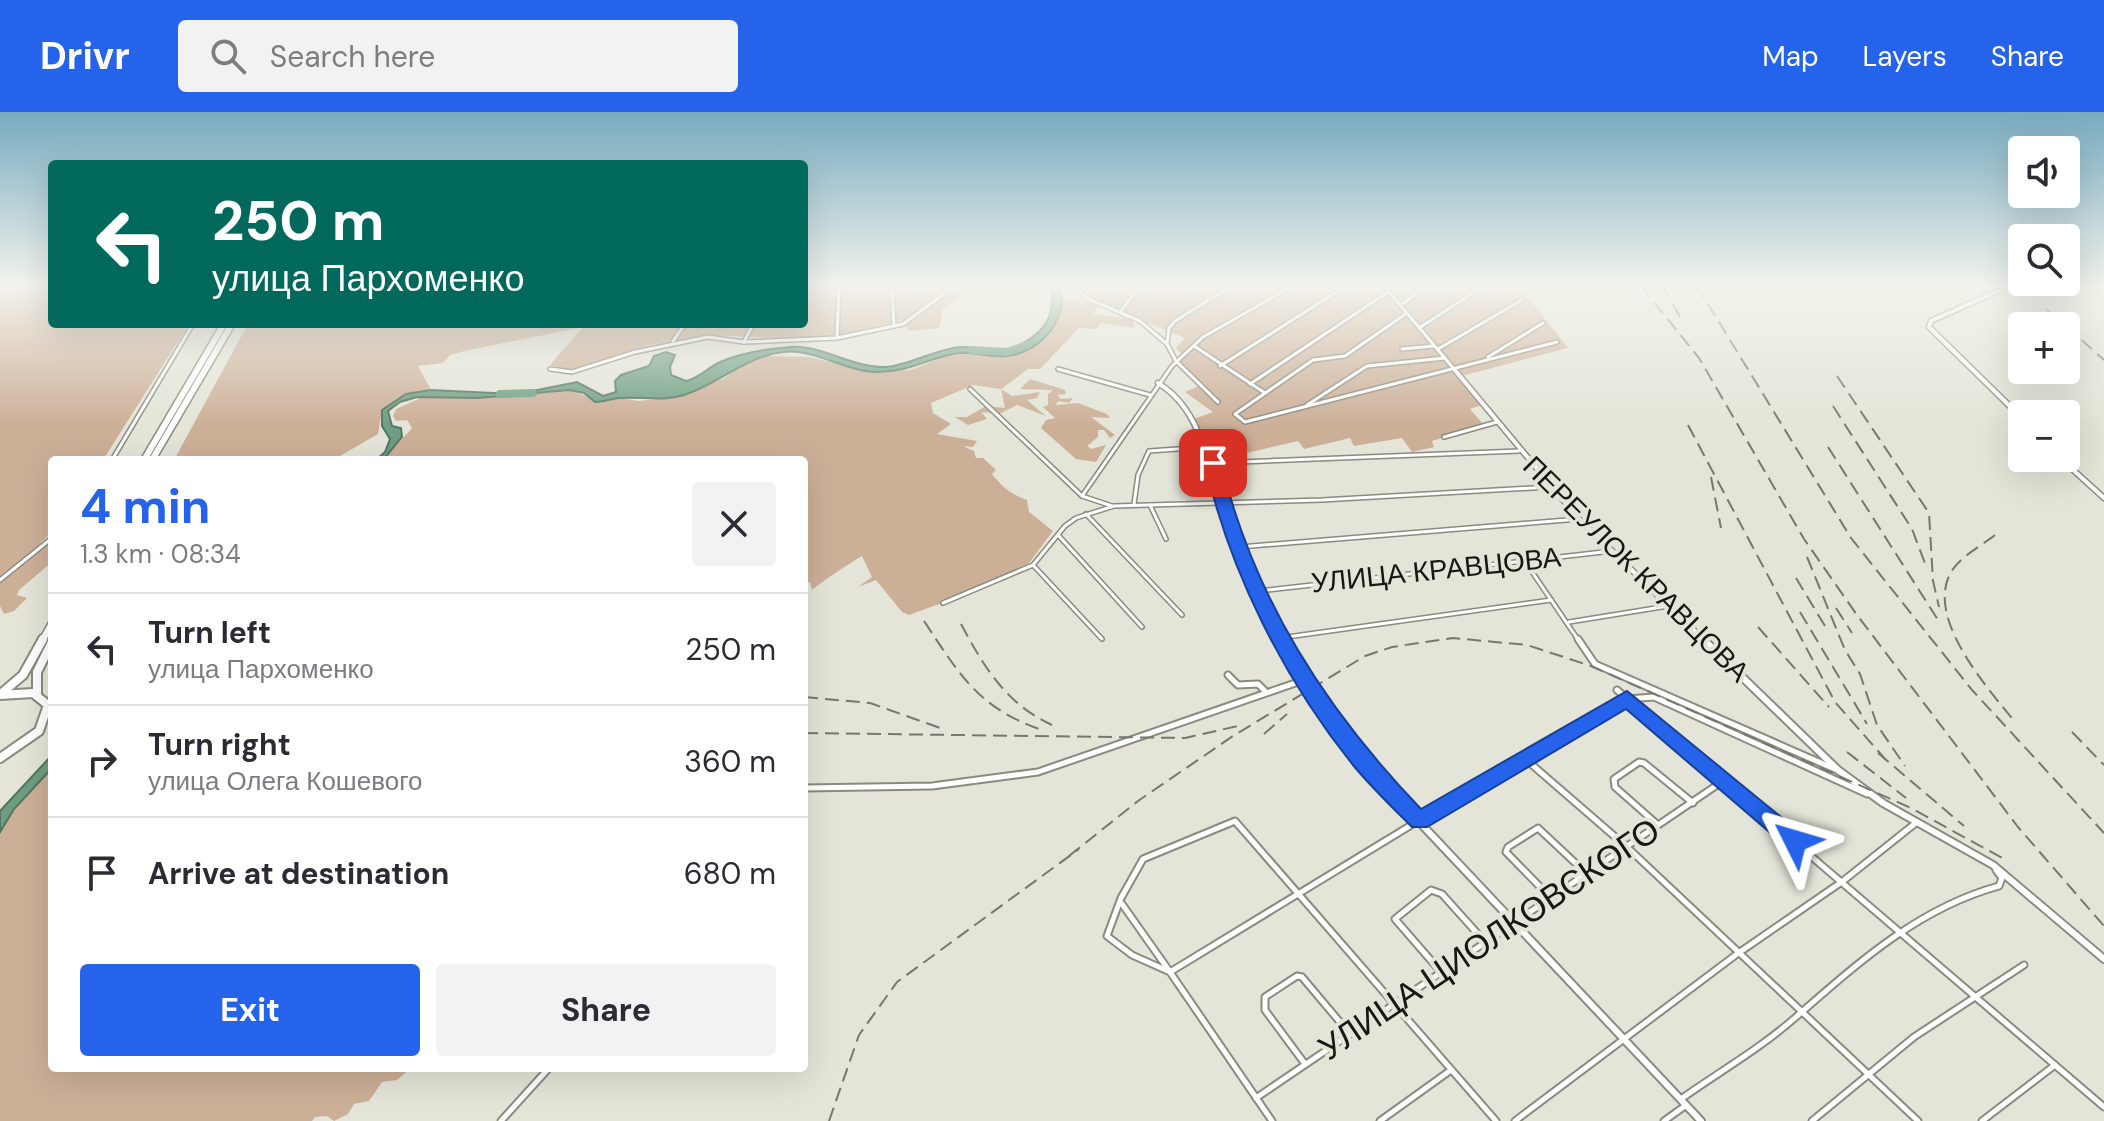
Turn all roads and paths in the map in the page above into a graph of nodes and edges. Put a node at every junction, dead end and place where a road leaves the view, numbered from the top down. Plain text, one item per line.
1 (188, 333) edge
2 (219, 333) edge
3 (227, 333) edge
4 (679, 333) edge
5 (748, 333) edge
6 (837, 333) edge
7 (860, 333) edge
8 (1152, 333) edge
9 (1168, 333) edge
10 (1215, 333) edge
11 (1272, 333) edge
12 (1326, 333) edge
13 (1378, 333) edge
14 (1423, 333) edge
15 (1463, 333) edge
16 (1527, 333) edge
17 (1935, 333) edge
18 (837, 338) junction
19 (744, 342) junction
20 (1557, 342) dead end
21 (672, 343) junction
22 (1167, 344) junction
23 (1193, 346) junction
24 (1436, 348) junction
25 (1402, 349) dead end
26 (1445, 358) junction
27 (1176, 361) junction
28 (1483, 361) junction
29 (1220, 366) junction
30 (550, 369) dead end
31 (1058, 369) dead end
32 (1454, 369) junction
33 (1158, 383) junction
34 (1250, 384) junction
35 (970, 389) dead end
36 (1265, 393) junction
37 (1150, 395) junction
38 (1218, 402) dead end
39 (2008, 404) edge
40 (1305, 406) junction
41 (1497, 422) junction
42 (1444, 437) dead end
43 (1206, 447) junction
44 (1519, 451) junction
45 (114, 456) edge
46 (146, 456) edge
47 (154, 456) edge
48 (1213, 463) junction
49 (2075, 472) edge
50 (1549, 487) junction
51 (1082, 496) junction
52 (2104, 498) edge
53 (1222, 503) junction
54 (1134, 504) junction
55 (1150, 505) junction
56 (1114, 506) junction
57 (1086, 514) junction
58 (1579, 519) junction
59 (1058, 535) junction
60 (1166, 539) dead end
61 (48, 541) edge
62 (1240, 547) junction
63 (1612, 551) junction
64 (1524, 560) junction
65 (1033, 565) junction
66 (0, 580) edge
67 (1259, 591) junction
68 (1553, 600) junction
69 (943, 603) dead end
70 (1668, 606) junction
71 (1182, 615) dead end
72 (1569, 622) junction
73 (1142, 627) dead end
74 (48, 630) edge
75 (1280, 638) junction
76 (1102, 639) dead end
77 (48, 650) edge
78 (1228, 675) dead end
79 (1304, 680) junction
80 (1617, 690) dead end
81 (1265, 691) junction
82 (37, 694) junction
83 (0, 695) edge
84 (1627, 699) junction
85 (1523, 757) junction
86 (0, 758) edge
87 (1838, 770) junction
88 (1723, 781) junction
89 (808, 788) edge
90 (1870, 795) junction
91 (1694, 803) junction
92 (1419, 821) junction
93 (1919, 821) junction
94 (1658, 825) junction
95 (1628, 848) junction
96 (1993, 865) junction
97 (1585, 872) junction
98 (1843, 881) junction
99 (1298, 893) junction
100 (1550, 897) junction
101 (1122, 904) junction
102 (1515, 921) junction
103 (1900, 931) junction
104 (1485, 942) junction
105 (1737, 954) junction
106 (2104, 959) edge
107 (2024, 965) dead end
108 (1170, 972) junction
109 (1441, 972) junction
110 (1973, 993) junction
111 (1394, 1004) junction
112 (1801, 1010) junction
113 (1350, 1034) junction
114 (1623, 1038) junction
115 (1305, 1064) junction
116 (2055, 1065) junction
117 (1451, 1070) junction
118 (545, 1072) edge
119 (1867, 1072) junction
120 (1256, 1098) junction
121 (1681, 1099) junction
122 (1686, 1105) junction
123 (2104, 1107) edge
124 (501, 1121) edge
125 (1272, 1121) edge
126 (1380, 1121) edge
127 (1496, 1121) edge
128 (1515, 1121) edge
129 (1664, 1121) edge
130 (1701, 1121) edge
131 (1812, 1121) edge
132 (1918, 1121) edge
133 (1982, 1121) edge

1 - 45 street
2 - 46 main road
3 - 47 main road
4 - 21 street
5 - 19 street
6 - 18 street
7 - 18 street
8 - 22 street
9 - 22 street
10 - 23 street
11 - 29 street
12 - 34 street
13 - 36 street
14 - 24 street, ПЕРЕУЛОК КРАВЦОВА
15 - 24 street
16 - 28 street
17 - 39 street
18 - 19 street
19 - 21 street
20 - 28 street
21 - 30 street
22 - 27 street
23 - 27 street
23 - 29 street
24 - 25 street
24 - 26 street, ПЕРЕУЛОК КРАВЦОВА
26 - 32 street, ПЕРЕУЛОК КРАВЦОВА
26 - 40 street
27 - 33 street
27 - 38 street
28 - 32 street
29 - 34 street
31 - 37 street
32 - 40 street
32 - 41 street, ПЕРЕУЛОК КРАВЦОВА
33 - 37 street
33 - 43 street
34 - 36 street
35 - 51 street
36 - 40 street
37 - 51 street
41 - 42 street
41 - 44 street, ПЕРЕУЛОК КРАВЦОВА
43 - 48 street
43 - 54 street
44 - 48 street
44 - 50 street, ПЕРЕУЛОК КРАВЦОВА
48 - 53 street
49 - 52 street
50 - 53 street
50 - 58 street, ПЕРЕУЛОК КРАВЦОВА
51 - 56 street
53 - 55 street
53 - 62 street
54 - 55 street
54 - 56 street
55 - 60 street
56 - 57 street
57 - 59 street
57 - 71 street
58 - 62 street
58 - 63 street, ПЕРЕУЛОК КРАВЦОВА
59 - 65 street
59 - 73 street
61 - 66 street
62 - 67 street
63 - 64 street, УЛИЦА КРАВЦОВА
63 - 70 street, ПЕРЕУЛОК КРАВЦОВА
64 - 67 street, УЛИЦА КРАВЦОВА
64 - 68 street
65 - 69 street
65 - 76 street
67 - 75 street
68 - 72 street
68 - 75 street
70 - 72 street
70 - 87 street, ПЕРЕУЛОК КРАВЦОВА
72 - 87 street
74 - 83 main road
75 - 79 street
77 - 82 main road
78 - 81 street
79 - 81 street
79 - 92 street
80 - 84 street
81 - 89 street
82 - 83 main road
82 - 86 main road
84 - 85 street
84 - 88 street
84 - 90 street
85 - 92 street
85 - 95 street
87 - 90 street, ПЕРЕУЛОК КРАВЦОВА
88 - 91 street, УЛИЦА ЦИОЛКОВСКОГО
88 - 98 street
90 - 93 street, ПЕРЕУЛОК КРАВЦОВА
91 - 94 street, УЛИЦА ЦИОЛКОВСКОГО
91 - 94 street
92 - 99 street
92 - 102 street
93 - 96 street, ПЕРЕУЛОК КРАВЦОВА
93 - 98 street
94 - 95 street, УЛИЦА ЦИОЛКОВСКОГО
95 - 97 street, УЛИЦА ЦИОЛКОВСКОГО
95 - 105 street
96 - 103 street
96 - 106 street, ПЕРЕУЛОК КРАВЦОВА
97 - 100 street, УЛИЦА ЦИОЛКОВСКОГО
97 - 100 street
98 - 103 street
98 - 105 street
99 - 101 street
99 - 108 street
99 - 111 street
100 - 102 street, УЛИЦА ЦИОЛКОВСКОГО
101 - 108 street
101 - 108 street
102 - 104 street, УЛИЦА ЦИОЛКОВСКОГО
102 - 114 street
103 - 110 street
103 - 112 street
104 - 109 street, УЛИЦА ЦИОЛКОВСКОГО
104 - 109 street
105 - 112 street
105 - 114 street
107 - 110 street
108 - 120 street
109 - 111 street, УЛИЦА ЦИОЛКОВСКОГО
110 - 116 street
110 - 119 street
111 - 113 street, УЛИЦА ЦИОЛКОВСКОГО
111 - 117 street
112 - 119 street
112 - 121 street
113 - 115 street, УЛИЦА ЦИОЛКОВСКОГО
113 - 115 street
114 - 121 street
114 - 128 street
115 - 120 street, УЛИЦА ЦИОЛКОВСКОГО
116 - 123 street
116 - 133 street
117 - 126 street
117 - 127 street
118 - 124 street
119 - 131 street
119 - 132 street
120 - 125 street
121 - 122 street
122 - 129 street
122 - 130 street

